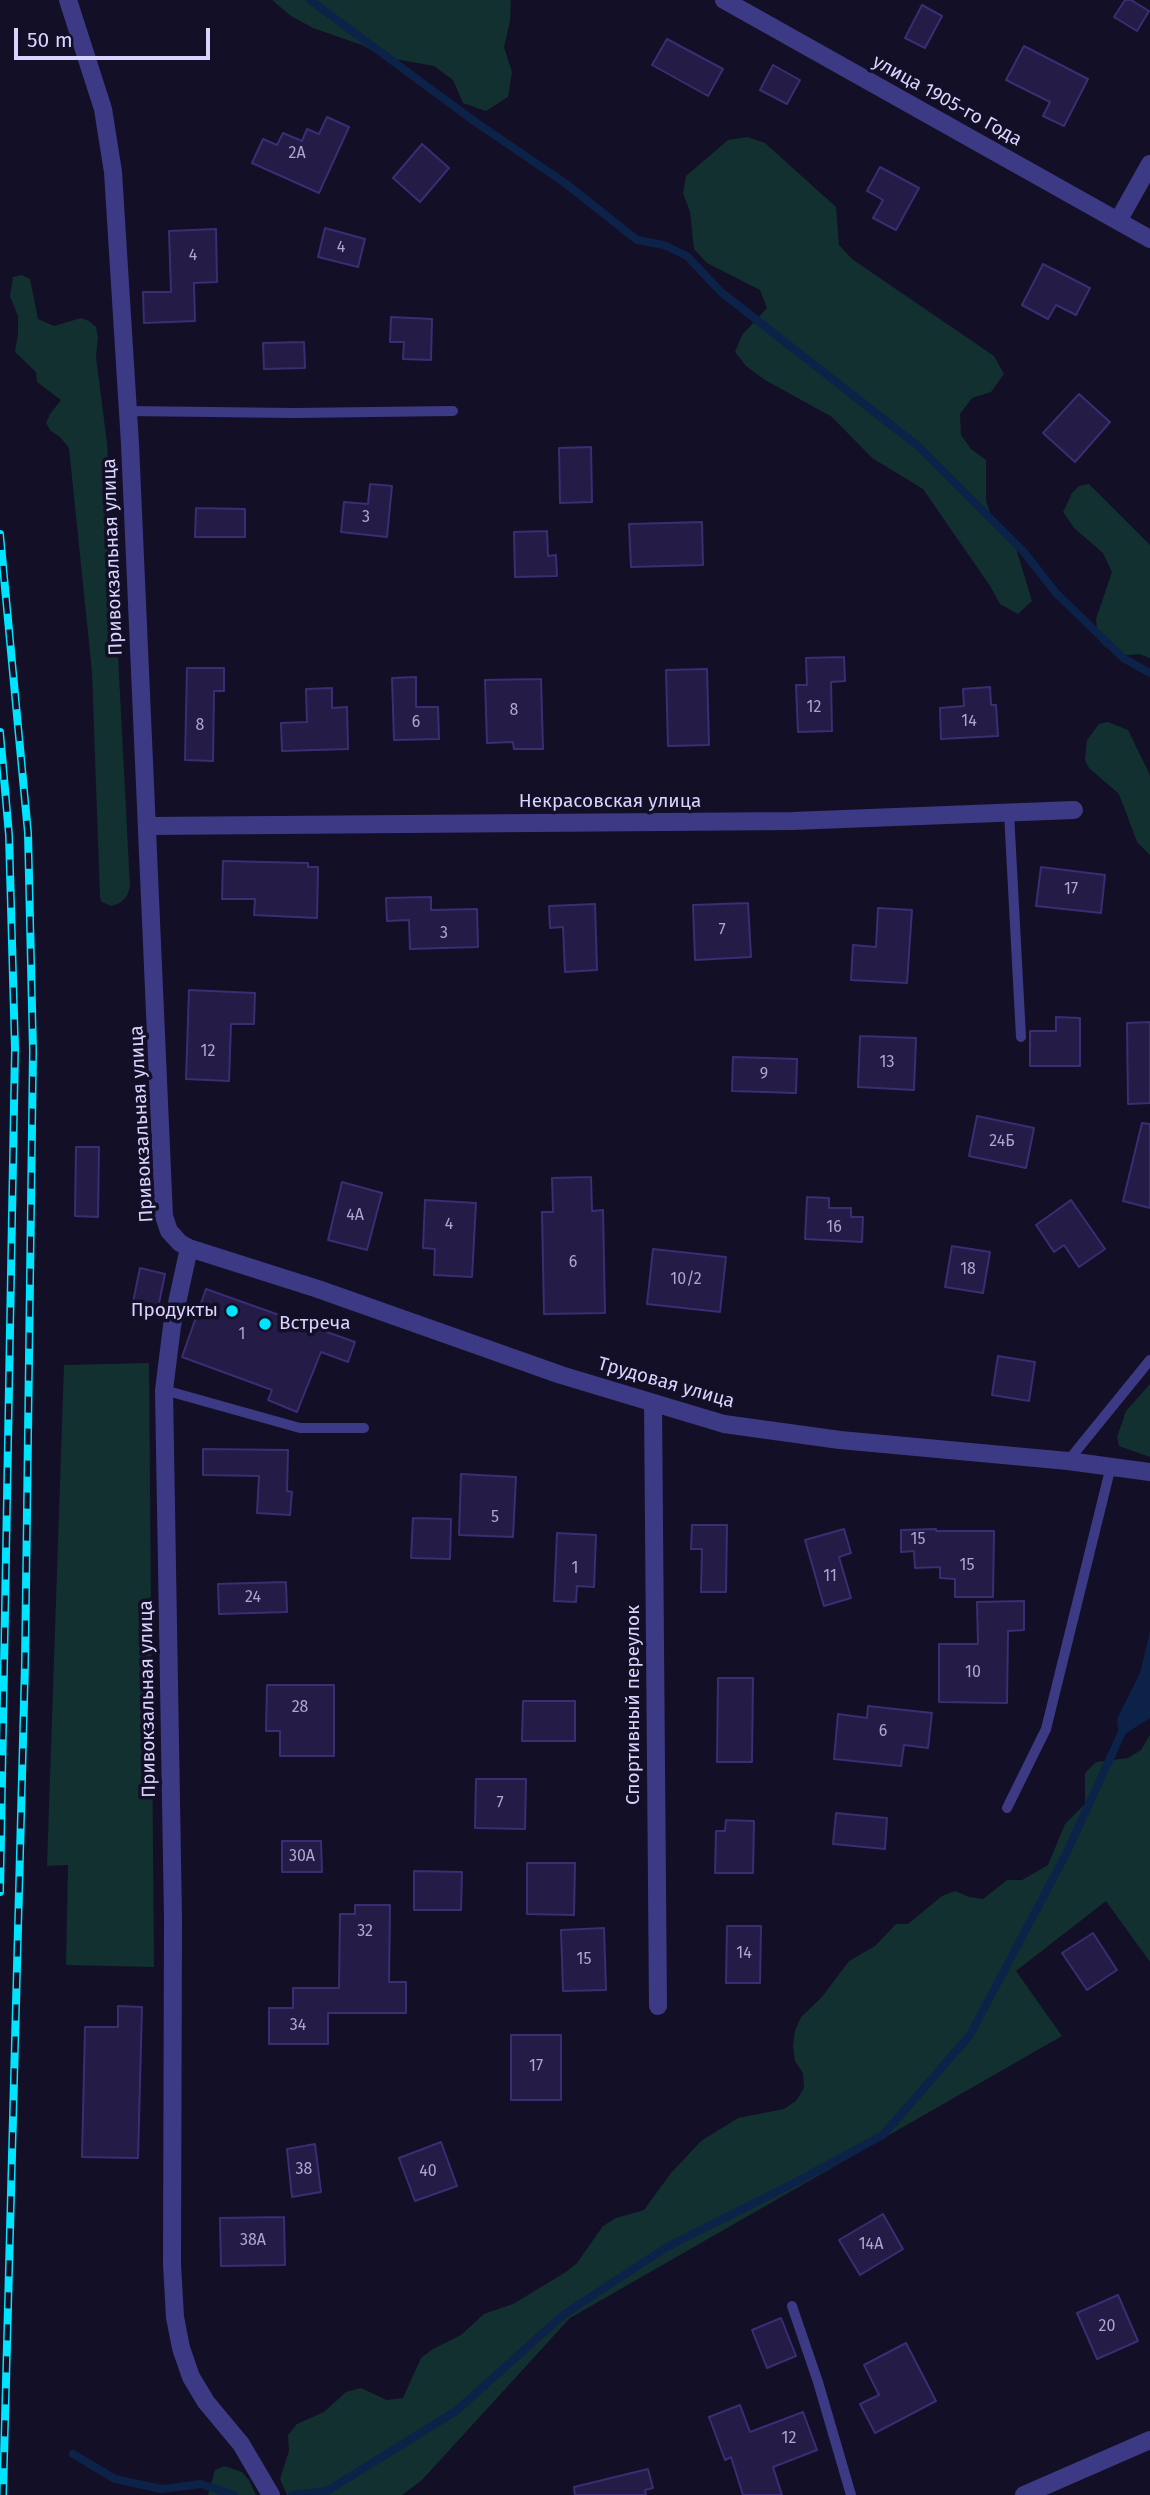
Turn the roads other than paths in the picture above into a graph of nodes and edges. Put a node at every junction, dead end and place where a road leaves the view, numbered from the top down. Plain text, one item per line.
1 (68, 0) edge
2 (724, 0) edge
3 (1150, 164) edge
4 (1118, 221) junction
5 (1150, 239) edge
6 (127, 411) junction
7 (453, 411) dead end
8 (1074, 810) dead end
9 (1009, 813) junction
10 (147, 826) junction
11 (1021, 1037) dead end
12 (189, 1248) junction
13 (1150, 1360) edge
14 (164, 1390) junction
15 (653, 1403) junction
16 (364, 1428) dead end
17 (1068, 1461) junction
18 (1111, 1466) junction
19 (1150, 1472) edge
20 (1007, 1808) dead end
21 (658, 2006) dead end
22 (792, 2306) dead end
23 (1150, 2440) edge
24 (271, 2495) edge
25 (851, 2495) edge
26 (1024, 2495) edge

1 - 6 street, Привокзальная улица
2 - 4 street, улица 1905-го Года
3 - 4 street
4 - 5 street, улица 1905-го Года
6 - 7 lane
6 - 10 street, Привокзальная улица
8 - 9 street, Некрасовская улица
9 - 10 street, Некрасовская улица
9 - 11 lane
10 - 12 street, Привокзальная улица
12 - 14 street, Привокзальная улица
12 - 15 street, Трудовая улица
13 - 17 lane
14 - 16 lane
14 - 24 street, Привокзальная улица
15 - 17 street, Трудовая улица
15 - 21 street, Спортивный переулок
17 - 18 street, Трудовая улица
18 - 19 street, Трудовая улица
18 - 20 lane
22 - 25 lane
23 - 26 street

